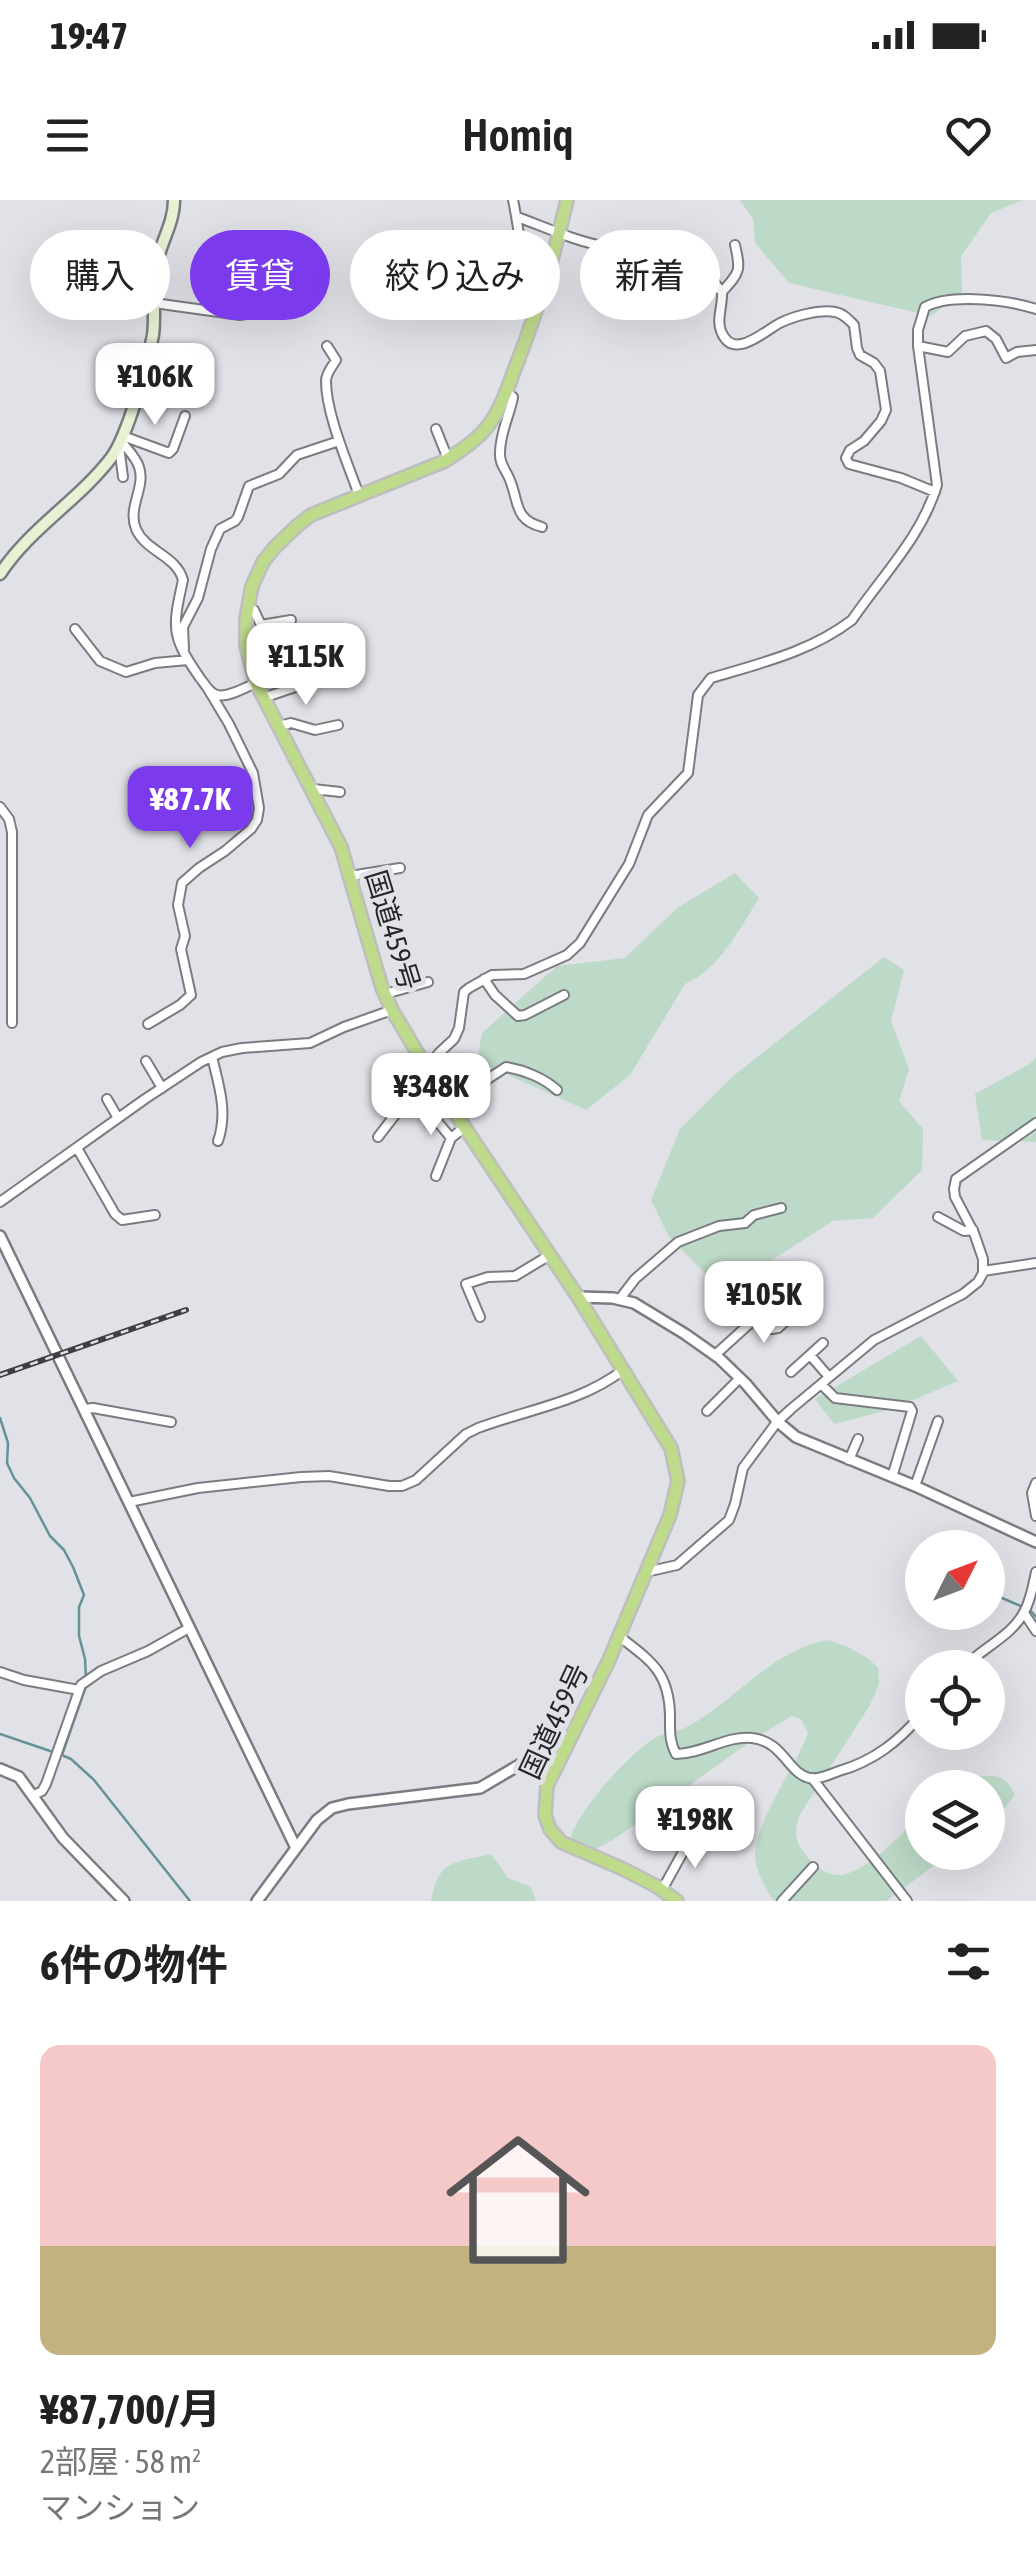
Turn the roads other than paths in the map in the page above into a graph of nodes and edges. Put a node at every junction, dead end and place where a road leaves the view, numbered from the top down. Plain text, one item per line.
1 (174, 200) edge
2 (513, 200) edge
3 (567, 200) edge
4 (517, 218) junction
5 (168, 230) edge
6 (520, 230) edge
7 (557, 230) edge
8 (560, 231) joint
9 (735, 244) dead end
10 (722, 292) junction
11 (1036, 309) edge
12 (153, 320) edge
13 (532, 320) edge
14 (326, 346) dead end
15 (918, 346) junction
16 (1036, 350) edge
17 (506, 392) junction
18 (185, 416) dead end
19 (436, 428) dead end
20 (340, 440) junction
21 (121, 441) junction
22 (448, 458) junction
23 (123, 477) dead end
24 (935, 492) junction
25 (360, 496) junction
26 (542, 527) dead end
27 (0, 574) edge
28 (248, 607) junction
29 (291, 620) dead end
30 (75, 630) dead end
31 (186, 657) junction
32 (323, 681) dead end
33 (256, 682) junction
34 (208, 690) junction
35 (263, 698) junction
36 (338, 725) dead end
37 (279, 726) junction
38 (313, 789) junction
39 (340, 792) dead end
40 (0, 807) edge
41 (400, 868) dead end
42 (350, 876) junction
43 (484, 979) junction
44 (11, 982) junction
45 (428, 982) dead end
46 (0, 988) edge
47 (385, 994) junction
48 (564, 996) dead end
49 (392, 1010) junction
50 (12, 1022) dead end
51 (148, 1024) dead end
52 (212, 1057) junction
53 (146, 1061) dead end
54 (427, 1068) junction
55 (435, 1081) junction
56 (162, 1088) junction
57 (558, 1090) dead end
58 (414, 1093) junction
59 (107, 1099) dead end
60 (450, 1104) junction
61 (118, 1118) junction
62 (1036, 1123) edge
63 (465, 1127) junction
64 (378, 1138) dead end
65 (451, 1138) junction
66 (218, 1141) dead end
67 (77, 1148) junction
68 (436, 1176) dead end
69 (0, 1202) edge
70 (781, 1208) dead end
71 (156, 1215) dead end
72 (938, 1217) dead end
73 (973, 1230) junction
74 (0, 1236) edge
75 (550, 1255) junction
76 (1036, 1263) edge
77 (983, 1272) junction
78 (578, 1297) junction
79 (619, 1300) junction
80 (794, 1314) dead end
81 (480, 1317) dead end
82 (823, 1344) dead end
83 (715, 1355) junction
84 (810, 1355) junction
85 (623, 1370) junction
86 (792, 1372) dead end
87 (829, 1377) junction
88 (740, 1378) junction
89 (820, 1384) junction
90 (84, 1409) junction
91 (708, 1411) dead end
92 (938, 1421) dead end
93 (171, 1422) dead end
94 (777, 1422) junction
95 (858, 1439) dead end
96 (848, 1460) junction
97 (892, 1477) junction
98 (1036, 1483) edge
99 (915, 1486) junction
100 (128, 1502) junction
101 (1036, 1516) edge
102 (1036, 1542) edge
103 (646, 1572) junction
104 (1036, 1572) edge
105 (1024, 1613) junction
106 (189, 1628) junction
107 (1036, 1631) edge
108 (620, 1637) junction
109 (982, 1650) edge
110 (0, 1672) edge
111 (80, 1690) junction
112 (905, 1731) edge
113 (559, 1759) junction
114 (0, 1769) edge
115 (811, 1778) junction
116 (34, 1795) junction
117 (702, 1828) dead end
118 (296, 1848) junction
119 (813, 1867) dead end
120 (662, 1890) junction
121 (124, 1901) edge
122 (257, 1901) edge
123 (677, 1901) edge
124 (782, 1901) edge
125 (907, 1901) edge

1 - 5 main road
2 - 4 street
3 - 8 highway, 国道459号
4 - 6 street
4 - 7 street
8 - 10 street
9 - 10 street
10 - 24 street
11 - 15 street
12 - 21 main road
13 - 17 highway, 国道459号
14 - 20 street
15 - 16 street
15 - 24 street
17 - 22 highway, 国道459号
17 - 26 street
18 - 21 street
19 - 22 street
20 - 25 street
20 - 31 street
21 - 23 street
21 - 27 main road
21 - 31 street
22 - 25 highway, 国道459号
24 - 43 street
25 - 28 highway, 国道459号
28 - 29 street
28 - 33 highway, 国道459号
30 - 31 street
31 - 34 street
32 - 35 street
33 - 34 street
33 - 35 highway, 国道459号
34 - 51 street
35 - 37 highway, 国道459号
36 - 37 street
37 - 38 highway, 国道459号
38 - 39 street
38 - 42 highway, 国道459号
40 - 44 street
41 - 42 street
42 - 47 highway, 国道459号
43 - 48 street
43 - 54 street
44 - 46 street
44 - 50 street
45 - 47 street
47 - 49 highway, 国道459号
49 - 52 street
49 - 54 highway, 国道459号
52 - 56 street
52 - 66 street
53 - 56 street
54 - 55 highway, 国道459号
55 - 58 street
55 - 60 highway, 国道459号
56 - 61 street
57 - 60 street
58 - 64 street
58 - 65 street
59 - 61 street
60 - 63 highway, 国道459号
61 - 67 street
62 - 73 street
63 - 65 street
63 - 75 highway, 国道459号
65 - 68 street
67 - 69 street
67 - 71 street
70 - 79 street
72 - 73 street
73 - 77 street
74 - 90 street
75 - 78 highway, 国道459号
75 - 81 street
76 - 77 street
77 - 87 street
78 - 79 street
78 - 85 highway, 国道459号
79 - 83 street
80 - 83 street
82 - 84 street
83 - 88 street
84 - 86 street
84 - 87 street
85 - 100 street
85 - 103 highway, 国道459号
87 - 89 street
88 - 91 street
88 - 94 street
89 - 94 street
89 - 97 street
90 - 93 street
90 - 100 street
92 - 99 street
94 - 96 street
94 - 103 street
95 - 96 street
96 - 97 street
97 - 99 street
98 - 101 street
99 - 102 street
100 - 106 street
103 - 108 highway, 国道459号
104 - 105 street
105 - 107 street
105 - 109 street
106 - 111 street
106 - 118 street
108 - 113 highway, 国道459号
108 - 115 street
110 - 111 street
111 - 116 street
112 - 115 street
113 - 118 street
113 - 120 highway, 国道459号
114 - 116 street
115 - 125 street
116 - 121 street
117 - 120 street
118 - 122 street
119 - 124 street
120 - 123 highway, 国道459号

